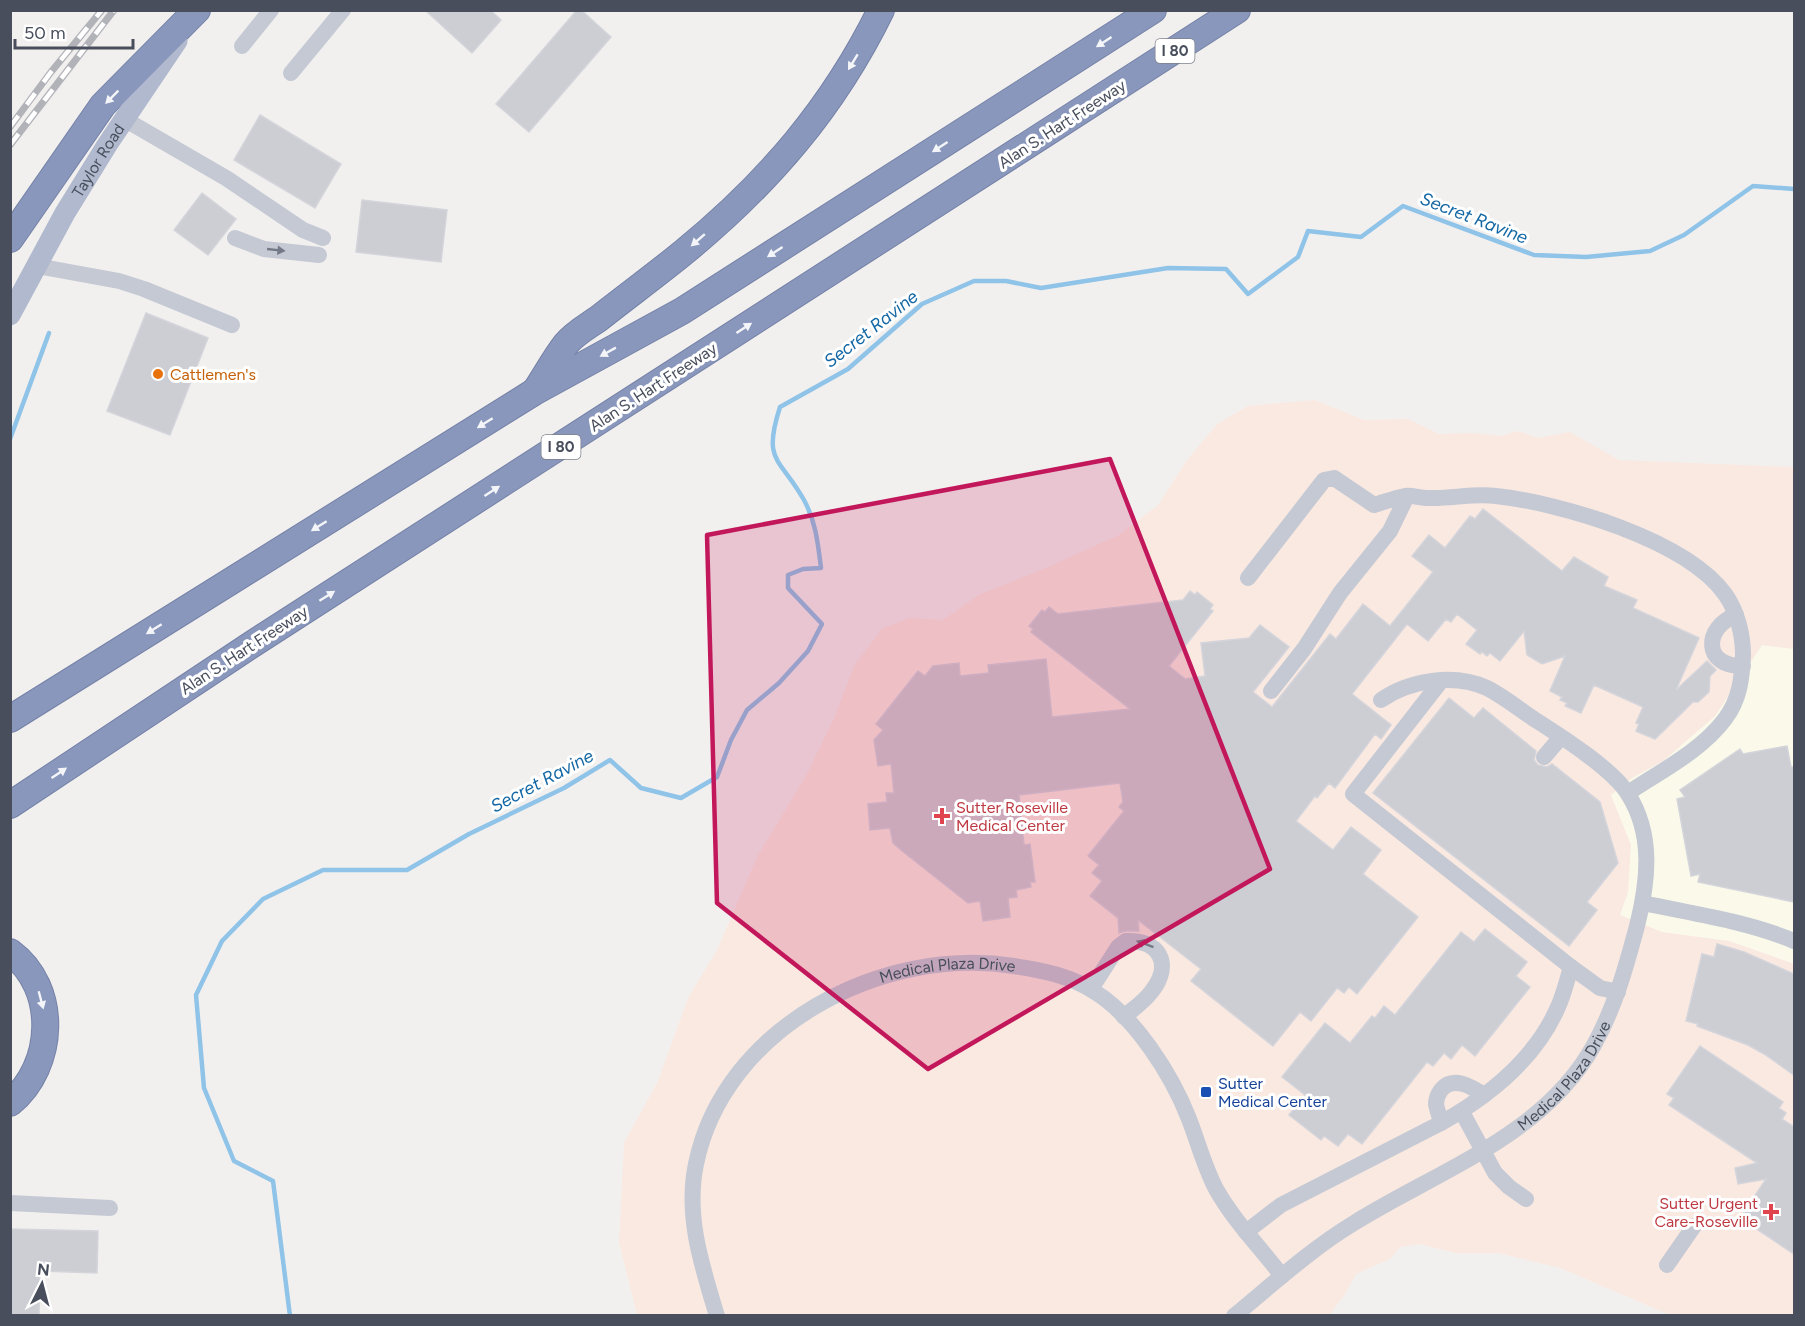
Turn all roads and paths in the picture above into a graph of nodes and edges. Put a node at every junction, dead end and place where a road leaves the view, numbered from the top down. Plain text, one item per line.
1 (198, 10) edge
2 (271, 10) edge
3 (343, 10) edge
4 (881, 10) edge
5 (1153, 10) edge
6 (1237, 10) edge
7 (242, 46) dead end
8 (291, 73) dead end
9 (124, 119) junction
10 (235, 238) dead end
11 (10, 239) edge
12 (36, 266) junction
13 (10, 315) edge
14 (232, 325) dead end
15 (534, 392) junction
16 (1407, 496) junction
17 (1248, 578) dead end
18 (1736, 615) junction
19 (1743, 666) junction
20 (1441, 681) junction
21 (1271, 691) dead end
22 (1381, 700) dead end
23 (10, 719) edge
24 (1561, 737) junction
25 (1544, 757) dead end
26 (1628, 793) junction
27 (10, 805) edge
28 (1643, 903) junction
29 (1794, 941) edge
30 (10, 952) edge
31 (1571, 967) junction
32 (1091, 989) junction
33 (1618, 992) junction
34 (1124, 1017) junction
35 (1484, 1095) junction
36 (10, 1103) edge
37 (1462, 1112) junction
38 (1441, 1123) junction
39 (1483, 1150) junction
40 (1526, 1199) dead end
41 (10, 1203) edge
42 (110, 1208) dead end
43 (1694, 1226) dead end
44 (1246, 1232) junction
45 (1667, 1265) dead end
46 (1282, 1276) junction
47 (717, 1316) edge
48 (1233, 1316) edge

1 - 9 main road, Taylor Road
1 -> 11 highway
2 - 7 street
3 - 8 street
4 -> 15 highway
5 -> 15 highway
27 -> 6 highway, Alan S. Hart Freeway / I 80
10 -> 9 street
9 - 12 main road, Taylor Road
12 - 13 main road, Taylor Road
12 - 14 street
15 -> 23 highway
16 - 17 street
16 - 18 street
16 - 21 street
18 - 19 street
18 - 19 street
19 - 26 street
20 - 22 street
20 - 24 street
20 - 31 street
24 - 25 street
24 - 26 street
26 - 28 street, Medical Plaza Drive
28 - 29 street
28 - 33 street, Medical Plaza Drive
30 -> 36 highway
31 - 33 street
31 - 35 street
32 - 34 street, Medical Plaza Drive
34 -> 32 street
32 - 47 street, Medical Plaza Drive
33 - 39 street, Medical Plaza Drive
34 - 44 street, Medical Plaza Drive
35 - 37 street
35 - 38 street
37 - 38 street
37 - 39 street
38 - 44 street
39 - 40 street
39 - 46 street, Medical Plaza Drive
41 - 42 street
43 - 45 street
44 - 46 street, Medical Plaza Drive
46 - 48 street, Medical Plaza Drive

